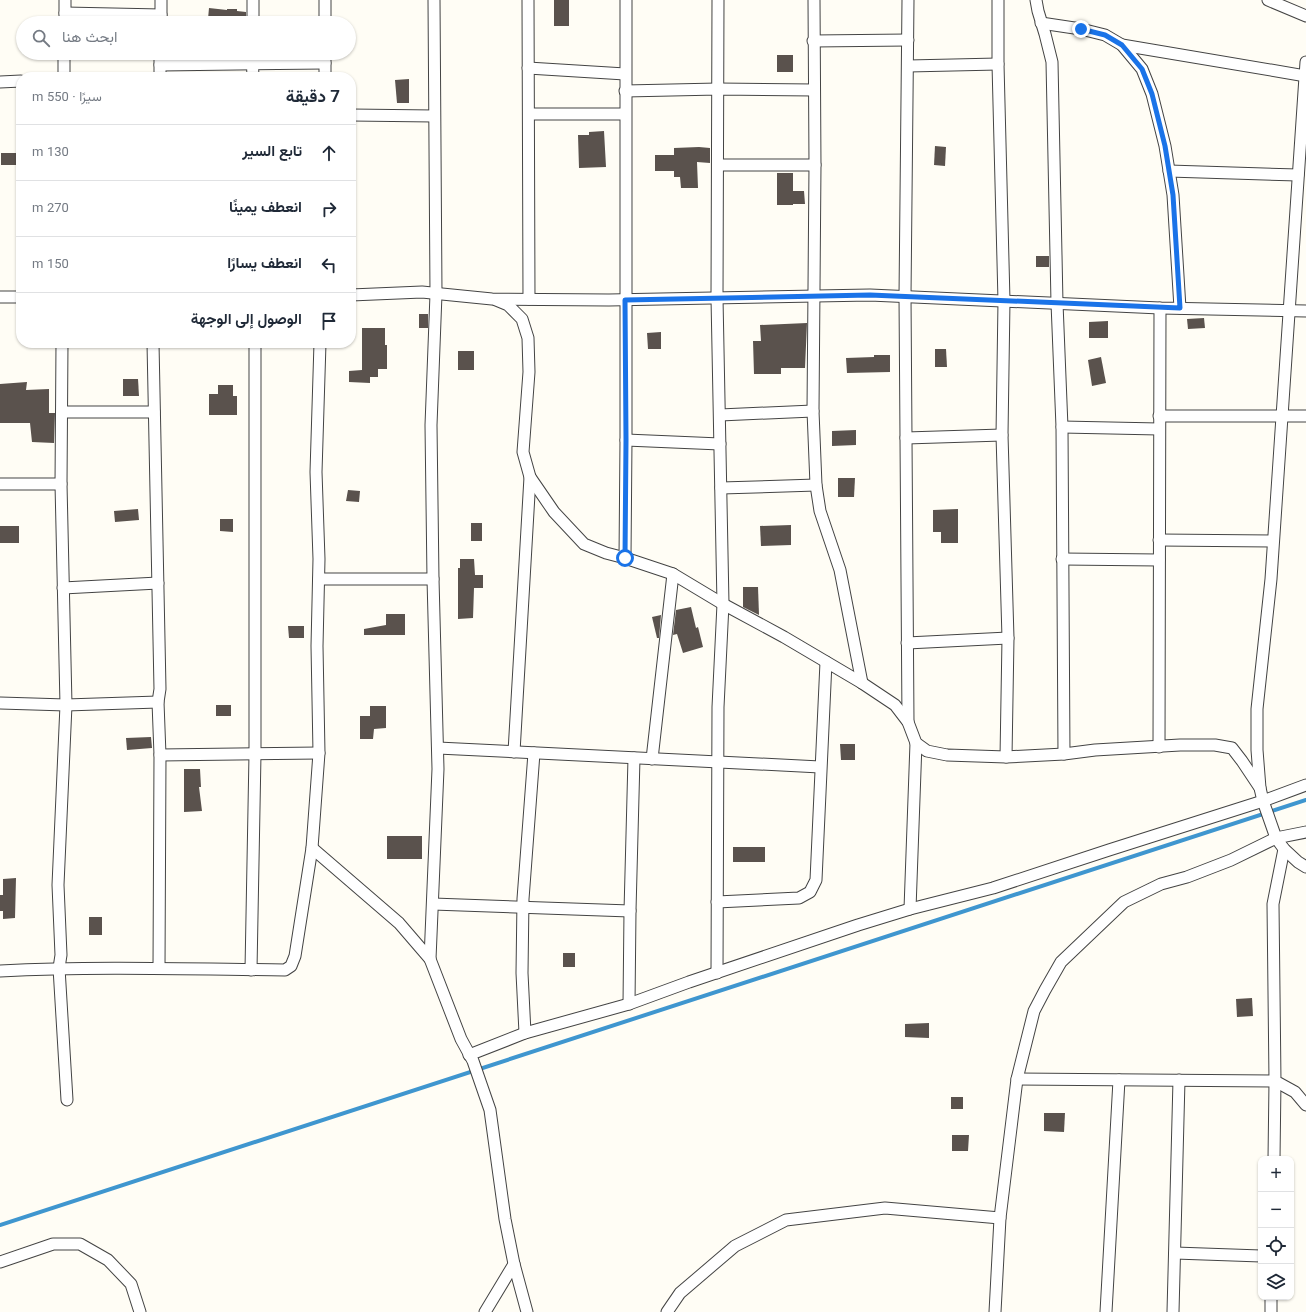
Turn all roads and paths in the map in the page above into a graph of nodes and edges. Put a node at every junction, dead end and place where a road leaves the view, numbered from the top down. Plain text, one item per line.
1 (65, 0) edge
2 (161, 0) edge
3 (253, 0) edge
4 (324, 0) edge
5 (434, 0) edge
6 (528, 0) edge
7 (626, 0) edge
8 (718, 0) edge
9 (814, 0) edge
10 (908, 0) edge
11 (998, 0) edge
12 (1036, 0) edge
13 (1268, 0) edge
14 (65, 16) edge
15 (161, 16) edge
16 (253, 16) edge
17 (325, 16) edge
18 (1306, 16) edge
19 (1041, 23) junction
20 (813, 40) junction
21 (908, 40) junction
22 (1122, 45) junction
23 (64, 60) edge
24 (160, 60) edge
25 (226, 60) edge
26 (252, 60) edge
27 (325, 60) edge
28 (1306, 62) edge
29 (998, 64) junction
30 (160, 65) junction
31 (908, 66) junction
32 (528, 68) junction
33 (64, 72) edge
34 (160, 72) edge
35 (253, 72) edge
36 (325, 72) edge
37 (625, 74) junction
38 (1305, 76) edge
39 (0, 82) edge
40 (16, 82) edge
41 (718, 89) junction
42 (814, 90) junction
43 (625, 91) junction
44 (529, 114) junction
45 (625, 114) junction
46 (356, 115) edge
47 (434, 116) junction
48 (718, 165) junction
49 (815, 165) junction
50 (1169, 170) junction
51 (1298, 175) junction
52 (436, 294) junction
53 (356, 295) edge
54 (815, 296) junction
55 (905, 296) junction
56 (0, 297) edge
57 (16, 297) edge
58 (717, 298) junction
59 (492, 299) junction
60 (528, 299) junction
61 (625, 300) junction
62 (1004, 301) junction
63 (1057, 303) junction
64 (1160, 308) junction
65 (1180, 308) junction
66 (1289, 311) junction
67 (1306, 311) edge
68 (62, 348) edge
69 (153, 348) edge
70 (255, 348) edge
71 (320, 348) edge
72 (813, 411) junction
73 (62, 412) junction
74 (154, 412) junction
75 (720, 414) junction
76 (1160, 416) junction
77 (1283, 416) junction
78 (1306, 416) edge
79 (1062, 427) junction
80 (1160, 429) junction
81 (1002, 435) junction
82 (906, 438) junction
83 (626, 440) junction
84 (720, 444) junction
85 (530, 477) junction
86 (0, 484) edge
87 (61, 484) junction
88 (816, 485) junction
89 (721, 488) junction
90 (1159, 540) junction
91 (1273, 541) junction
92 (625, 558) junction
93 (1062, 559) junction
94 (1159, 560) junction
95 (673, 574) junction
96 (319, 579) junction
97 (433, 579) junction
98 (158, 583) junction
99 (64, 588) junction
100 (723, 604) junction
101 (1008, 638) junction
102 (907, 643) junction
103 (826, 662) junction
104 (862, 683) junction
105 (158, 702) junction
106 (0, 703) edge
107 (66, 705) junction
108 (908, 722) junction
109 (916, 743) junction
110 (1159, 747) junction
111 (438, 748) junction
112 (514, 752) junction
113 (319, 753) junction
114 (534, 753) junction
115 (255, 754) junction
116 (1064, 754) junction
117 (160, 755) junction
118 (1006, 757) junction
119 (634, 758) junction
120 (652, 759) junction
121 (718, 762) junction
122 (820, 767) junction
123 (1306, 785) edge
124 (1260, 788) junction
125 (1263, 801) junction
126 (1306, 832) edge
127 (1276, 838) junction
128 (312, 848) junction
129 (1284, 849) junction
130 (1306, 867) edge
131 (717, 902) junction
132 (433, 904) junction
133 (523, 908) junction
134 (910, 909) junction
135 (630, 911) junction
136 (430, 959) junction
137 (59, 968) junction
138 (159, 968) junction
139 (251, 970) junction
140 (0, 971) edge
141 (717, 973) junction
142 (629, 1004) junction
143 (525, 1033) junction
144 (469, 1055) junction
145 (1017, 1079) junction
146 (1119, 1080) junction
147 (1179, 1080) junction
148 (1276, 1081) junction
149 (67, 1100) dead end
150 (1306, 1105) edge
151 (1274, 1156) edge
152 (1000, 1218) junction
153 (1175, 1253) junction
154 (1258, 1256) edge
155 (0, 1262) edge
156 (514, 1264) junction
157 (1271, 1300) edge
158 (140, 1312) edge
159 (484, 1312) edge
160 (527, 1312) edge
161 (667, 1312) edge
162 (995, 1312) edge
163 (1106, 1312) edge
164 (1174, 1312) edge
165 (1271, 1312) edge

1 - 14 street
2 - 15 street
3 - 16 street
4 - 17 street
5 - 47 street
6 - 32 street
7 - 37 street
8 - 41 street
9 - 20 street
10 - 21 street
11 - 29 street
12 - 19 street
13 - 18 street
19 - 22 street
19 - 63 street
20 - 21 street
20 - 42 street
21 - 31 street
22 - 38 street
22 - 50 street
23 - 33 street
24 - 30 street
25 - 30 street
26 - 35 street
27 - 36 street
28 - 38 street
29 - 31 street
29 - 62 street
30 - 34 street
31 - 55 street
32 - 37 street
32 - 44 street
37 - 43 street
38 - 51 street
39 - 40 street
41 - 42 street
41 - 43 street
41 - 48 street
42 - 49 street
43 - 45 street
44 - 45 street
44 - 60 street
45 - 61 street
46 - 47 street
47 - 52 street
48 - 49 street
48 - 58 street
49 - 54 street
50 - 51 street
50 - 65 street
51 - 66 street
52 - 53 street
52 - 59 street
52 - 97 street
54 - 55 street
54 - 58 street
54 - 72 street
55 - 62 street
55 - 82 street
56 - 57 street
58 - 61 street
58 - 75 street
59 - 60 street
59 - 85 street
60 - 61 street
61 - 83 street
62 - 63 street
62 - 81 street
63 - 64 street
63 - 79 street
64 - 65 street
64 - 76 street
65 - 66 street
66 - 67 street
66 - 77 street
68 - 73 street
69 - 74 street
70 - 115 street
71 - 96 street
72 - 75 street
72 - 88 street
73 - 74 street
73 - 87 street
74 - 98 street
75 - 84 street
76 - 77 street
76 - 80 street
77 - 78 street
77 - 91 street
79 - 80 street
79 - 93 street
80 - 90 street
81 - 82 street
81 - 101 street
82 - 102 street
83 - 84 street
83 - 92 street
84 - 89 street
85 - 92 street
85 - 112 street
86 - 87 street
87 - 99 street
88 - 89 street
88 - 104 street
89 - 100 street
90 - 91 street
90 - 94 street
91 - 124 street
92 - 95 street
93 - 94 street
93 - 116 street
94 - 110 street
95 - 100 street
95 - 120 street
96 - 97 street
96 - 113 street
97 - 111 street
98 - 99 street
98 - 105 street
99 - 107 street
100 - 103 street
100 - 121 street
101 - 102 street
101 - 118 street
102 - 108 street
103 - 104 street
103 - 122 street
104 - 108 street
105 - 107 street
105 - 117 street
106 - 107 street
107 - 137 street
108 - 109 street
109 - 118 street
109 - 134 street
110 - 116 street
110 - 124 street
111 - 112 street
111 - 132 street
112 - 114 street
113 - 115 street
113 - 128 street
114 - 119 street
114 - 133 street
115 - 117 street
115 - 139 street
116 - 118 street
117 - 138 street
119 - 120 street
119 - 135 street
120 - 121 street
121 - 122 street
121 - 131 street
122 - 131 street
123 - 125 street
124 - 125 street
125 - 127 street
125 - 134 street
126 - 127 street
127 - 129 street
127 - 145 street
128 - 136 street
128 - 139 street
129 - 130 street
129 - 148 street
131 - 141 street
132 - 133 street
132 - 136 street
133 - 135 street
133 - 143 street
134 - 141 street
135 - 142 street
136 - 144 street
137 - 138 street
137 - 140 street
137 - 149 street
138 - 139 street
141 - 142 street
142 - 143 street
143 - 144 street
144 - 156 street
145 - 146 street
145 - 152 street
146 - 147 street
146 - 163 street
147 - 148 street
147 - 153 street
148 - 150 street
148 - 151 street
152 - 161 street
152 - 162 street
153 - 154 street
153 - 164 street
155 - 158 street
156 - 159 street
156 - 160 street
157 - 165 street

